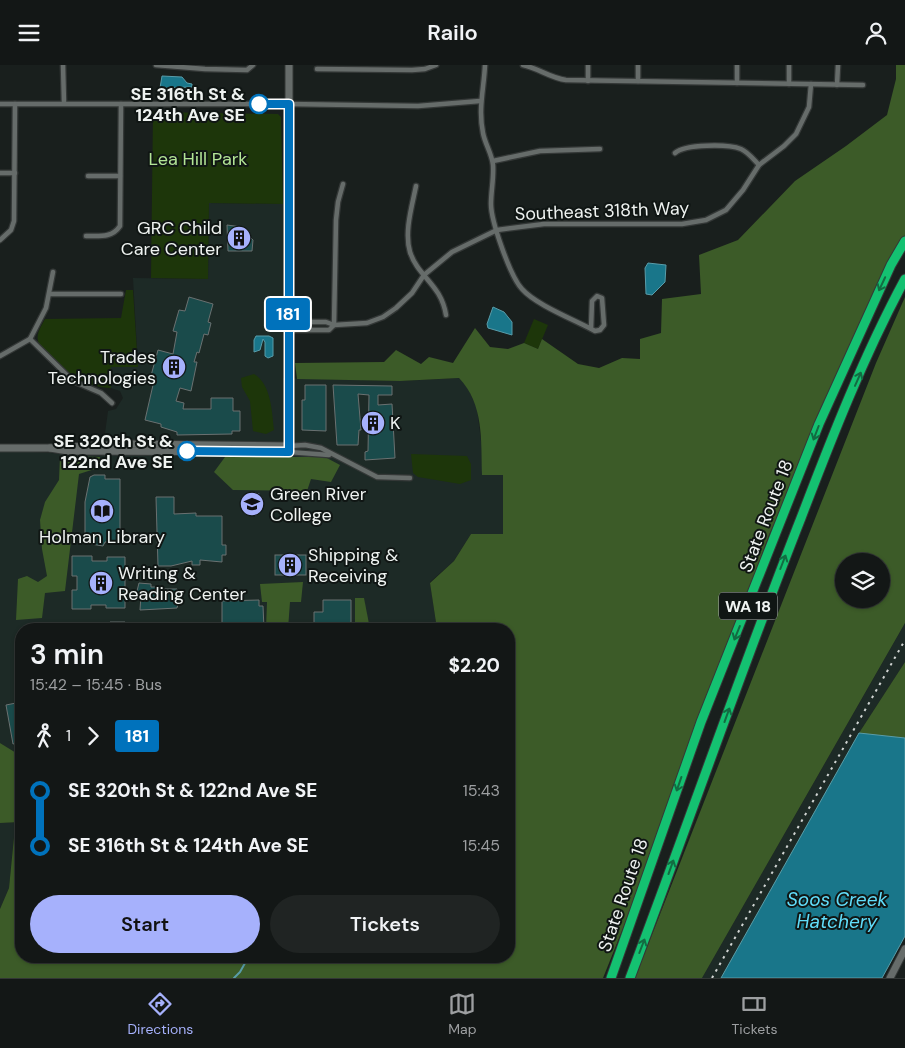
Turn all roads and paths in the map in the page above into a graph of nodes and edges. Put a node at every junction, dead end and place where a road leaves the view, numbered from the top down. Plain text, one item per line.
1 (63, 65) edge
2 (253, 65) edge
3 (290, 65) edge
4 (436, 65) edge
5 (485, 65) edge
6 (523, 65) edge
7 (588, 65) edge
8 (638, 65) edge
9 (737, 65) edge
10 (789, 65) edge
11 (838, 65) edge
12 (156, 66) edge
13 (227, 67) edge
14 (328, 67) edge
15 (428, 67) edge
16 (379, 68) edge
17 (317, 69) dead end
18 (588, 81) junction
19 (638, 81) junction
20 (737, 83) junction
21 (789, 84) junction
22 (811, 84) junction
23 (837, 85) junction
24 (863, 85) dead end
25 (480, 101) junction
26 (64, 103) junction
27 (0, 104) edge
28 (15, 104) junction
29 (121, 104) junction
30 (289, 104) junction
31 (600, 149) dead end
32 (675, 153) dead end
33 (493, 161) junction
34 (759, 165) junction
35 (0, 173) edge
36 (15, 173) junction
37 (88, 175) dead end
38 (120, 176) junction
39 (343, 184) dead end
40 (416, 186) dead end
41 (497, 230) junction
42 (86, 236) dead end
43 (0, 240) edge
44 (905, 241) edge
45 (53, 272) dead end
46 (424, 275) junction
47 (905, 279) edge
48 (50, 294) junction
49 (121, 294) dead end
50 (446, 315) dead end
51 (288, 322) junction
52 (334, 325) junction
53 (591, 329) junction
54 (288, 330) junction
55 (30, 339) junction
56 (0, 356) edge
57 (112, 403) dead end
58 (0, 448) edge
59 (289, 449) junction
60 (410, 479) dead end
61 (905, 949) edge
62 (611, 978) edge
63 (630, 978) edge
64 (890, 978) edge

1 - 26 street
2 - 13 street
3 - 30 street
4 - 15 street
5 - 25 street
6 - 18 street
7 - 18 street
8 - 19 street
9 - 20 street
10 - 21 street
11 - 23 street
12 - 13 street
14 - 16 street
14 - 17 street
15 - 16 street
18 - 19 street
19 - 20 street
20 - 21 street
21 - 22 street
22 - 23 street
22 - 34 street
23 - 24 street
25 - 30 street
25 - 33 street
26 - 28 street
26 - 29 street
27 - 28 street
28 - 36 street
29 - 30 street
29 - 38 street
30 - 51 street
31 - 33 street
32 - 34 street
33 - 41 street
34 - 41 street, Southeast 318th Way
35 - 36 street
36 - 43 street
37 - 38 street
38 - 42 street
39 - 52 street
40 - 46 street
41 - 46 street, Southeast 318th Way
41 - 53 street
44 -> 62 highway, State Route 18 / WA 18
45 - 48 street
46 - 50 street
46 - 52 street, Southeast 318th Way
63 -> 47 highway, State Route 18 / WA 18
48 - 49 street
48 - 55 street
51 - 52 street, Southeast 318th Way
51 - 54 street
52 - 54 street, Southeast 318th Way
53 - 53 street
54 - 59 street
55 - 56 street
55 - 57 street
58 - 59 street
59 - 60 street
61 - 64 street

